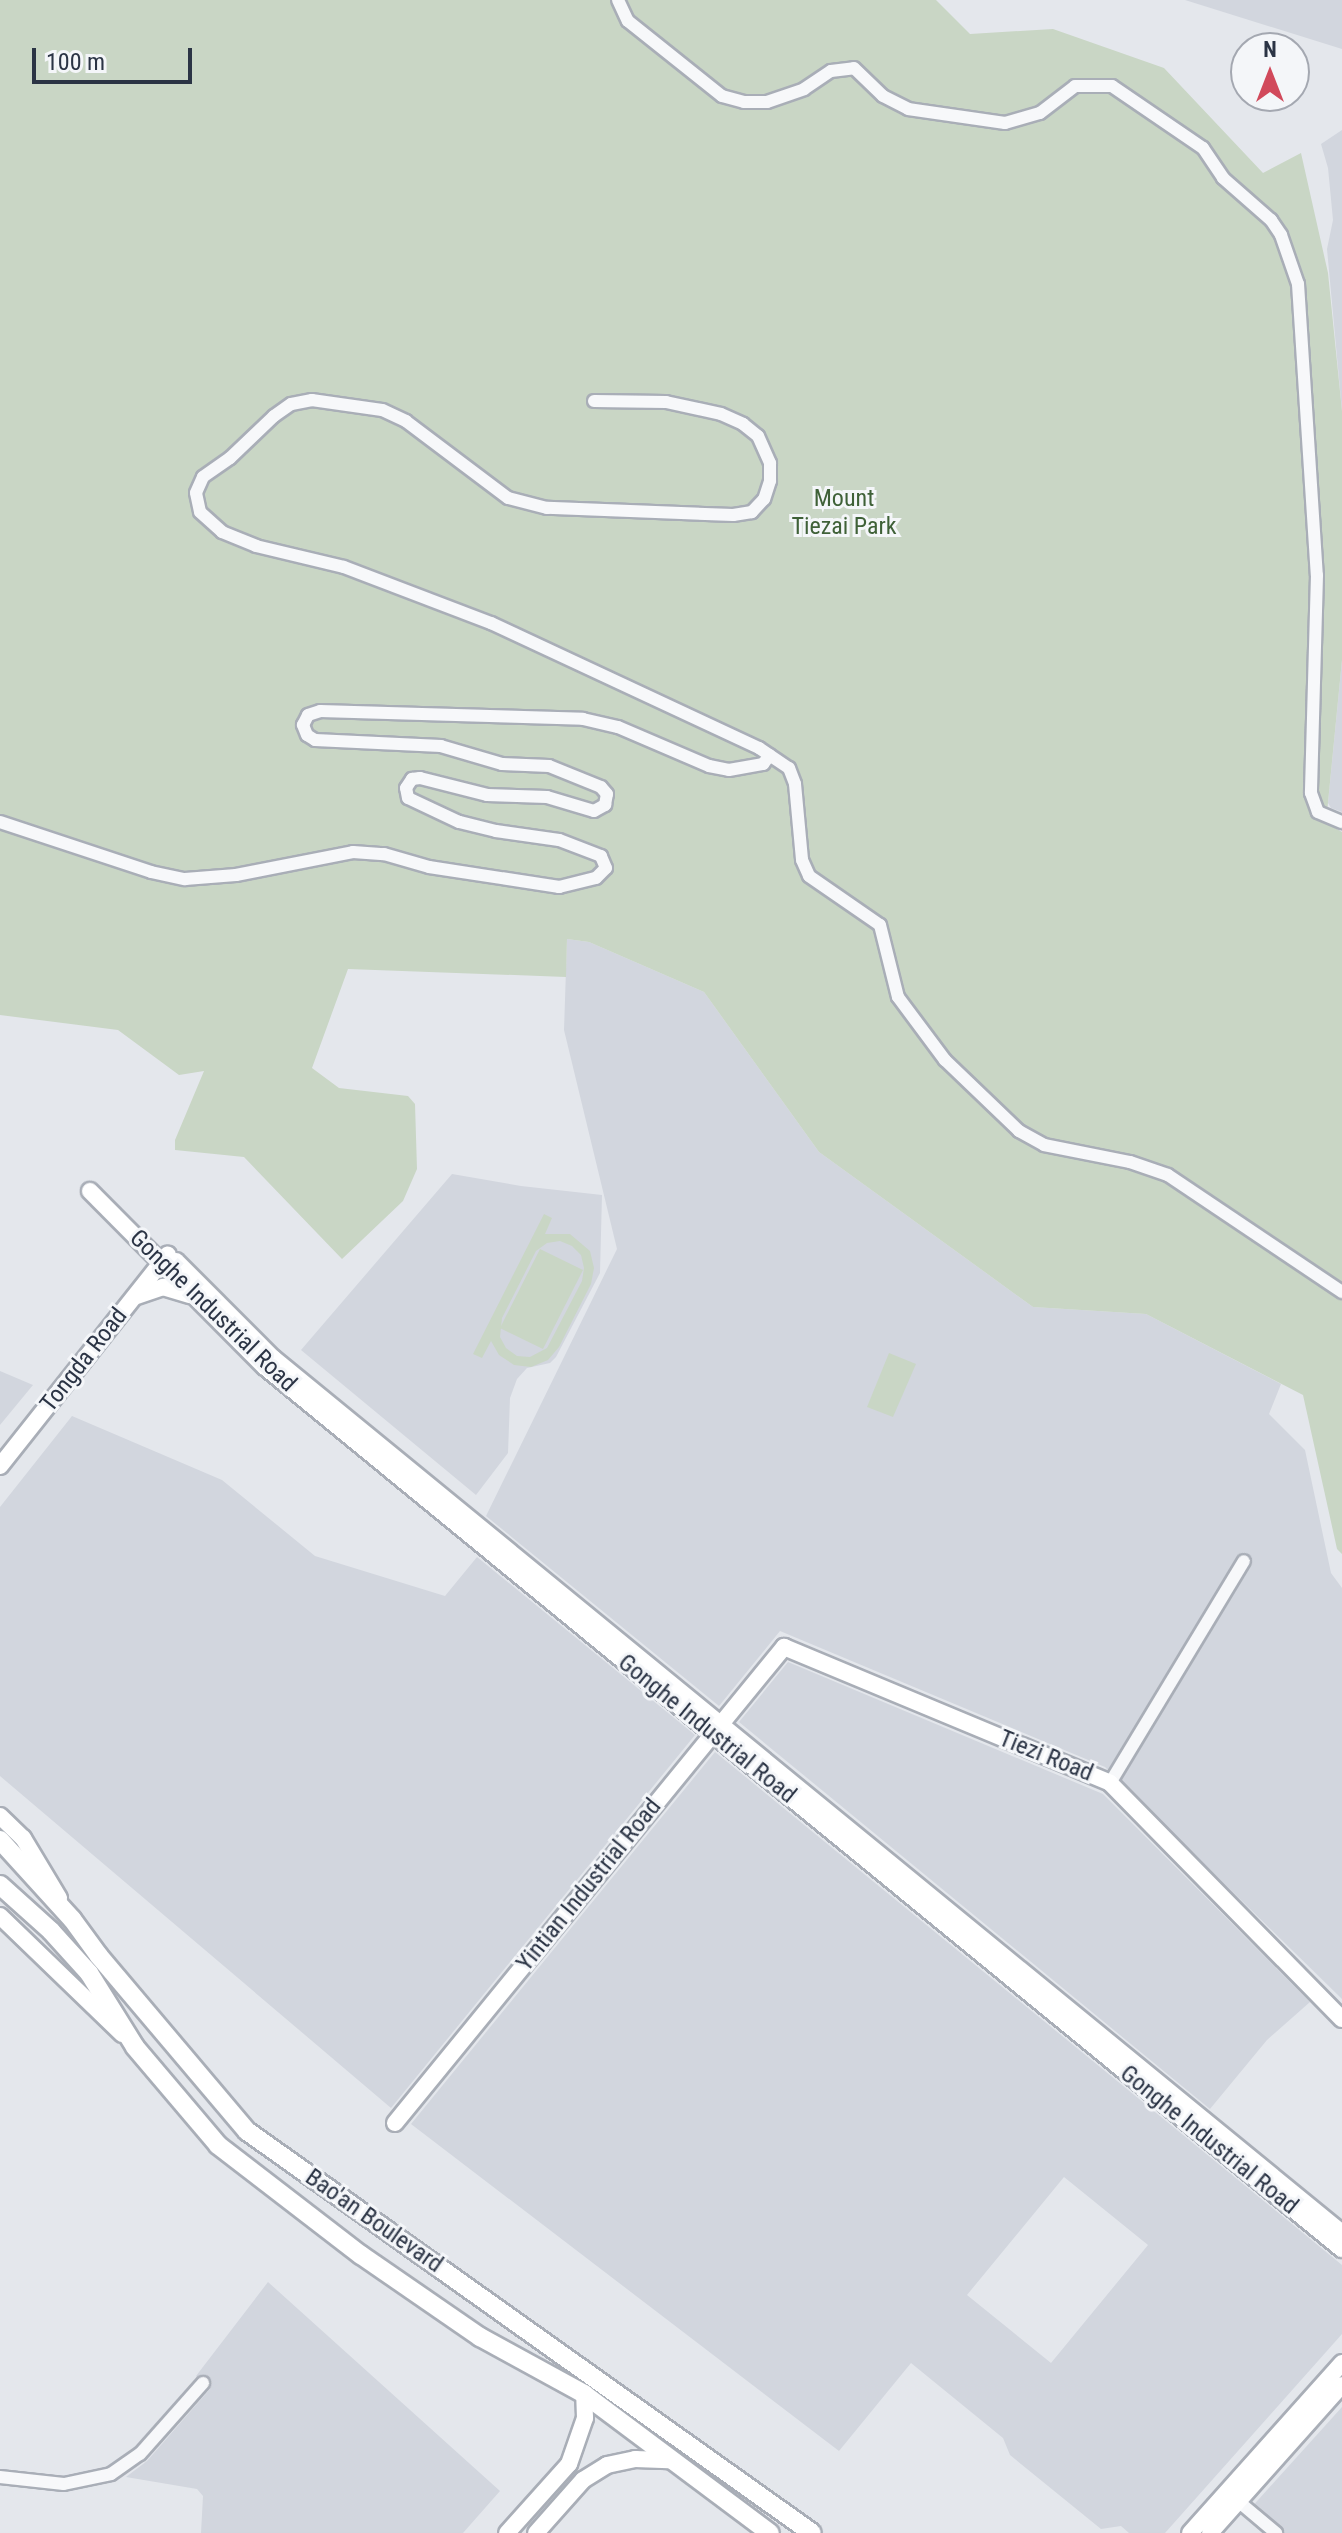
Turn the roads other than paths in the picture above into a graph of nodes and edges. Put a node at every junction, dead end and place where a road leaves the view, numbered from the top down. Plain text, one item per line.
1 (618, 0) edge
2 (594, 401) dead end
3 (766, 760) junction
4 (0, 822) edge
5 (1342, 822) edge
6 (92, 1185) dead end
7 (165, 1258) junction
8 (1342, 1292) edge
9 (204, 1306) junction
10 (125, 1308) junction
11 (0, 1466) edge
12 (1244, 1561) dead end
13 (784, 1647) joint
14 (717, 1729) junction
15 (1110, 1783) junction
16 (0, 1816) edge
17 (0, 1840) edge
18 (0, 1885) edge
19 (0, 1916) edge
20 (72, 1919) junction
21 (1342, 2019) edge
22 (135, 2047) junction
23 (395, 2123) dead end
24 (1342, 2233) edge
25 (1342, 2249) edge
26 (1342, 2363) edge
27 (203, 2383) dead end
28 (1342, 2385) edge
29 (584, 2394) junction
30 (669, 2460) junction
31 (569, 2464) junction
32 (0, 2477) edge
33 (583, 2480) junction
34 (1238, 2501) junction
35 (507, 2533) edge
36 (537, 2533) edge
37 (770, 2533) edge
38 (812, 2533) edge
39 (1190, 2533) edge
40 (1210, 2533) edge
41 (1276, 2533) edge

1 - 5 street
2 - 3 street
3 - 4 street
3 - 8 street
6 - 7 street, Gonghe Industrial Road
7 - 9 street, Gonghe Industrial Road
7 - 10 street, Tongda Road
7 - 14 street, Gonghe Industrial Road
9 - 10 street
9 - 14 street, Gonghe Industrial Road
10 - 11 street, Tongda Road
12 - 15 street
13 - 14 street, Yintian Industrial Road
13 - 15 street, Tiezi Road
14 - 23 street, Yintian Industrial Road
14 - 24 street, Gonghe Industrial Road
14 - 25 street, Gonghe Industrial Road
15 - 21 street, Tiezi Road
16 - 20 street
17 - 20 main road, Bao'an Boulevard
18 - 22 main road, Bao'an Boulevard
19 - 22 street
20 - 38 main road, Bao'an Boulevard
22 - 29 main road, Bao'an Boulevard
26 - 39 street
27 - 32 street
28 - 34 street
29 - 30 main road, Bao'an Boulevard
29 - 31 street
30 - 33 street
30 - 37 main road, Bao'an Boulevard
31 - 33 street
31 - 35 street
33 - 36 street
34 - 40 street
34 - 41 street

